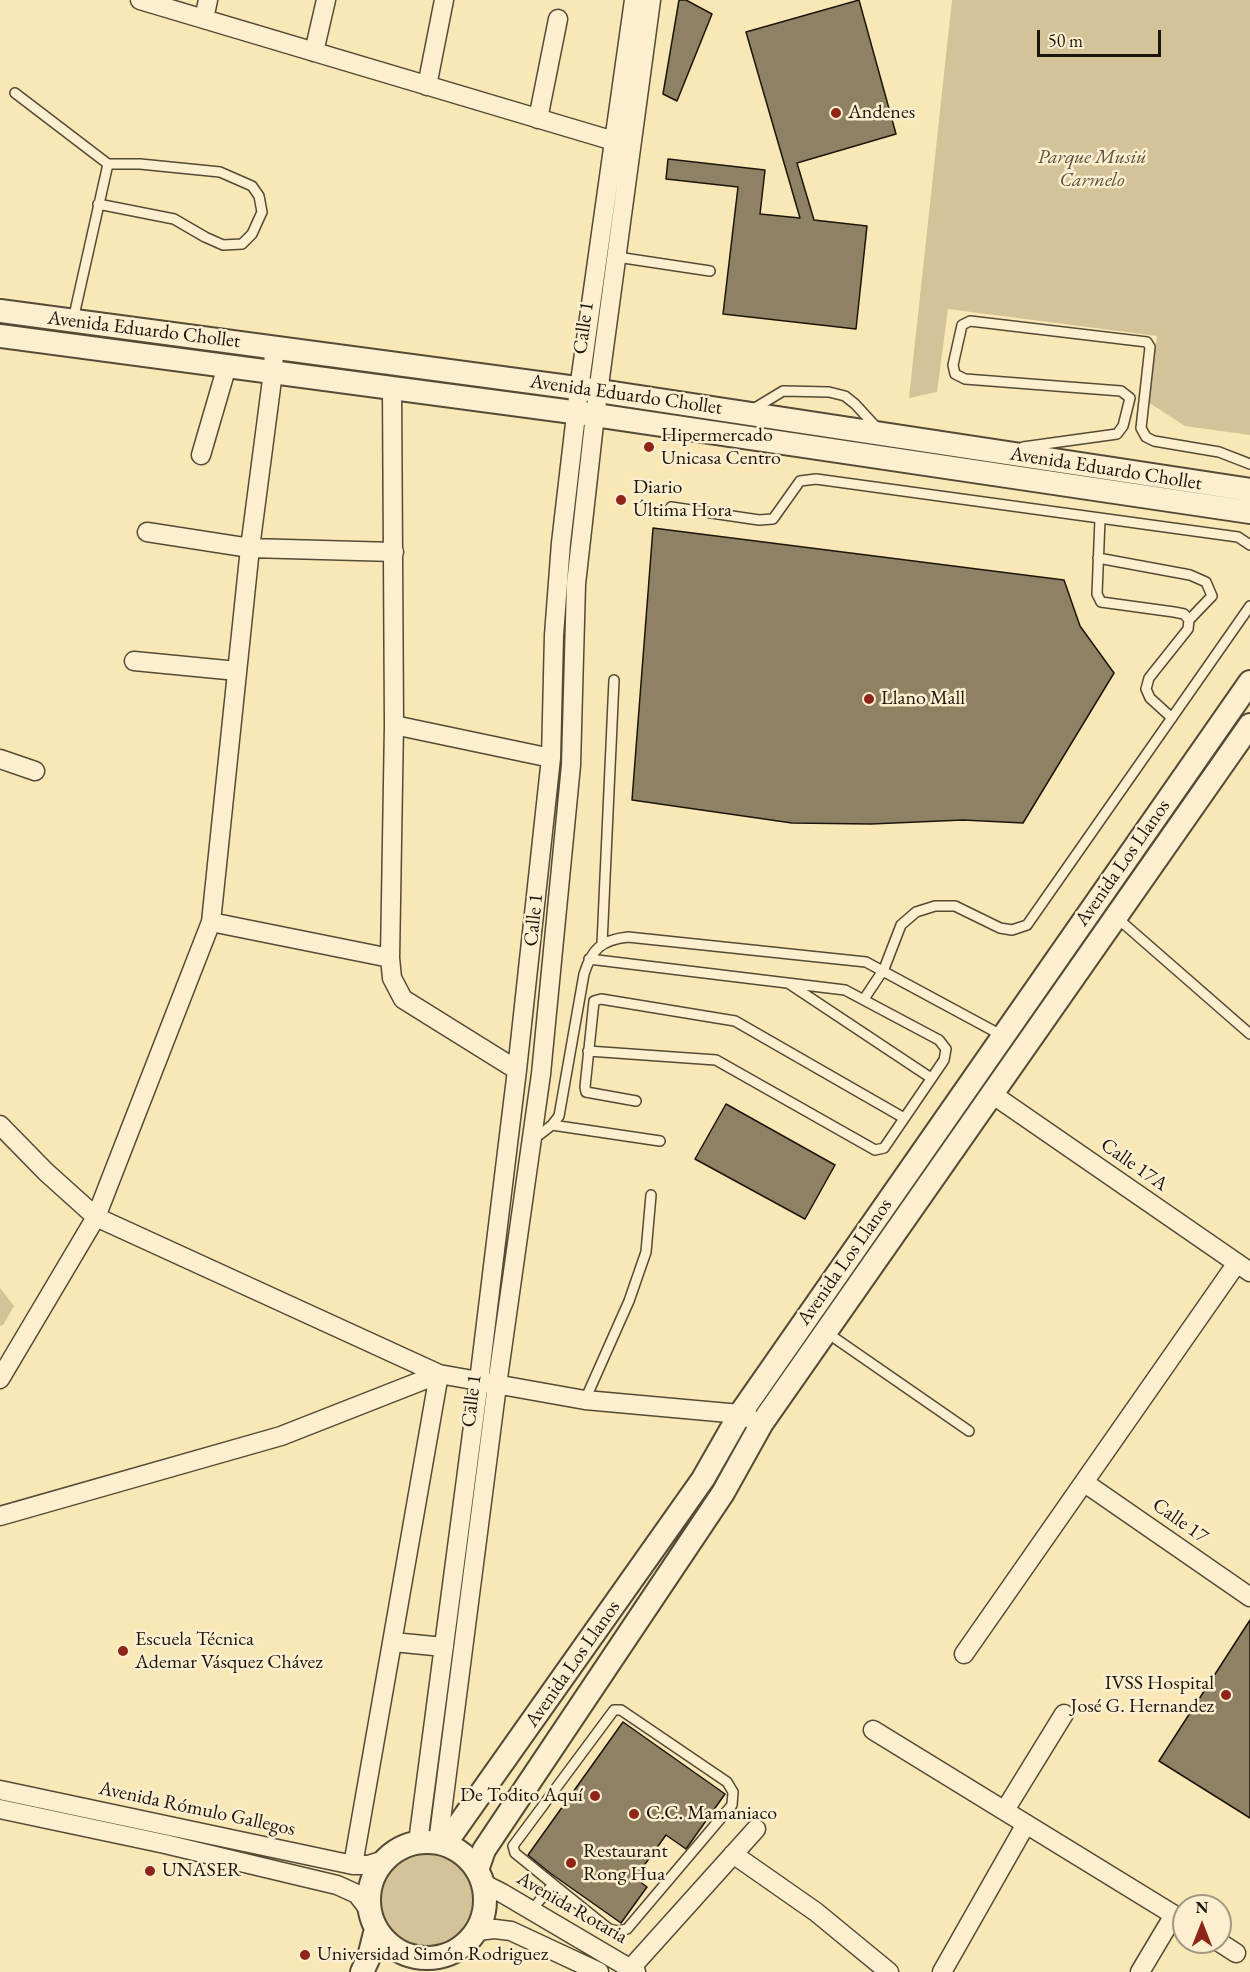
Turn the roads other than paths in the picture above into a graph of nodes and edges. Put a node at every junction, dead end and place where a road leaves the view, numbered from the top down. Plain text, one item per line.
1 (140, 0) edge
2 (208, 0) edge
3 (326, 0) edge
4 (444, 0) edge
5 (634, 0) edge
6 (651, 0) edge
7 (204, 19) junction
8 (558, 19) dead end
9 (314, 52) junction
10 (427, 86) junction
11 (15, 93) dead end
12 (538, 120) junction
13 (623, 144) junction
14 (108, 164) junction
15 (98, 204) junction
16 (616, 257) junction
17 (710, 271) dead end
18 (0, 311) edge
19 (73, 320) junction
20 (0, 336) edge
21 (274, 347) junction
22 (227, 366) junction
23 (273, 372) junction
24 (392, 388) junction
25 (589, 390) junction
26 (746, 413) junction
27 (586, 414) junction
28 (882, 433) junction
29 (994, 451) junction
30 (201, 455) dead end
31 (1250, 464) edge
32 (1250, 490) edge
33 (671, 507) dead end
34 (1250, 512) edge
35 (1100, 519) junction
36 (147, 532) dead end
37 (1250, 545) edge
38 (250, 548) junction
39 (394, 552) junction
40 (1098, 558) junction
41 (1250, 606) edge
42 (1189, 620) junction
43 (134, 661) dead end
44 (237, 671) junction
45 (614, 681) dead end
46 (1250, 682) edge
47 (1172, 718) junction
48 (394, 725) junction
49 (1250, 725) edge
50 (551, 758) junction
51 (0, 759) edge
52 (35, 771) dead end
53 (1116, 917) junction
54 (211, 922) junction
55 (602, 944) junction
56 (390, 958) junction
57 (589, 959) junction
58 (884, 969) junction
59 (786, 982) junction
60 (864, 999) junction
61 (1250, 1034) edge
62 (1003, 1036) junction
63 (588, 1051) junction
64 (517, 1070) junction
65 (931, 1078) junction
66 (992, 1094) junction
67 (636, 1101) dead end
68 (904, 1118) junction
69 (0, 1125) edge
70 (552, 1125) junction
71 (532, 1140) junction
72 (660, 1141) dead end
73 (651, 1195) dead end
74 (96, 1217) junction
75 (1244, 1268) edge
76 (825, 1332) junction
77 (438, 1374) junction
78 (0, 1379) edge
79 (488, 1383) junction
80 (585, 1400) junction
81 (740, 1414) junction
82 (762, 1423) junction
83 (969, 1431) dead end
84 (1085, 1483) junction
85 (0, 1516) edge
86 (1250, 1597) edge
87 (393, 1642) junction
88 (444, 1647) junction
89 (963, 1654) dead end
90 (1064, 1714) dead end
91 (873, 1730) dead end
92 (0, 1790) edge
93 (0, 1809) edge
94 (1005, 1810) junction
95 (1026, 1824) junction
96 (756, 1829) dead end
97 (434, 1843) junction
98 (733, 1854) junction
99 (384, 1860) junction
100 (353, 1865) junction
101 (481, 1877) junction
102 (553, 1884) junction
103 (531, 1911) junction
104 (1172, 1914) edge
105 (373, 1920) junction
106 (1172, 1928) edge
107 (477, 1930) junction
108 (1232, 1950) edge
109 (1236, 1953) dead end
110 (429, 1958) junction
111 (634, 1970) edge
112 (362, 1972) edge
113 (403, 1972) edge
114 (599, 1972) edge
115 (889, 1972) edge
116 (942, 1972) edge
117 (1140, 1972) edge

1 - 7 street
2 - 7 street
3 - 9 street
4 - 10 street
5 - 13 street, Calle 1
6 - 13 street, Calle 1
7 - 9 street
8 - 12 street
9 - 10 street
10 - 12 street
11 - 14 lane
12 - 13 street
13 - 16 street, Calle 1
13 - 25 street, Calle 1
14 - 15 lane
14 - 15 lane
15 - 19 lane
16 - 17 lane
16 - 25 street, Calle 1
18 - 19 street, Avenida Eduardo Chollet
19 - 21 street, Avenida Eduardo Chollet
20 - 22 street, Avenida Eduardo Chollet
21 - 23 street
21 - 25 street, Avenida Eduardo Chollet
22 - 23 street, Avenida Eduardo Chollet
22 - 30 street
23 - 24 street, Avenida Eduardo Chollet
23 - 38 street
24 - 27 street, Avenida Eduardo Chollet
24 - 39 street
25 - 26 street, Avenida Eduardo Chollet
25 - 27 street, Calle 1
26 - 28 street, Avenida Eduardo Chollet
26 - 28 lane
27 - 34 street, Avenida Eduardo Chollet
27 - 50 street, Calle 1
27 - 71 street, Calle 1
28 - 29 street, Avenida Eduardo Chollet
29 - 31 lane
29 - 32 street, Avenida Eduardo Chollet
33 - 35 lane
35 - 37 lane
35 - 40 lane
36 - 38 street
38 - 39 street
38 - 44 street
39 - 48 street
40 - 42 lane
40 - 42 lane
41 - 47 lane
42 - 47 lane
43 - 44 street
44 - 54 street
45 - 55 lane
46 - 62 street, Avenida Los Llanos
47 - 58 lane
48 - 50 street
48 - 56 street
49 - 53 street, Avenida Los Llanos
50 - 64 street, Calle 1
51 - 52 street
53 - 61 lane
53 - 66 street, Avenida Los Llanos
54 - 56 street
54 - 74 street
55 - 57 lane
55 - 58 lane
56 - 64 street
57 - 59 lane
57 - 70 lane
58 - 60 lane
58 - 62 lane
59 - 60 lane
59 - 65 lane
60 - 65 lane
62 - 81 street, Avenida Los Llanos
63 - 67 lane
63 - 68 lane
63 - 68 lane
64 - 79 street, Calle 1
65 - 68 lane
66 - 75 street, Calle 17A
66 - 76 street, Avenida Los Llanos
69 - 74 street
70 - 71 lane
70 - 72 lane
71 - 79 street, Calle 1
73 - 80 lane
74 - 77 street
74 - 78 street
75 - 84 street
76 - 82 street, Avenida Los Llanos
76 - 83 lane
77 - 79 street
77 - 85 street
77 - 87 street
79 - 80 street
79 - 88 street, Calle 1
79 - 97 street, Calle 1
80 - 81 street
81 - 82 street
81 - 97 street, Avenida Los Llanos
82 - 101 street, Avenida Los Llanos
84 - 86 street, Calle 17
84 - 89 street
87 - 88 street
87 - 100 street
88 - 97 street, Calle 1
90 - 94 street
91 - 94 street
92 - 100 street, Avenida Rómulo Gallegos
93 - 105 street, Avenida Rómulo Gallegos
94 - 95 street
95 - 104 street
95 - 116 street
96 - 98 street
97 - 99 street
97 - 101 street
98 - 111 street
98 - 115 street
99 - 100 street, Avenida Rómulo Gallegos
99 - 105 street
101 - 103 street, Avenida Rotaria
101 - 107 street
102 - 102 lane
102 - 103 lane
103 - 111 street, Avenida Rotaria
105 - 110 street
105 - 112 street
106 - 117 street
107 - 110 street
107 - 114 street
108 - 109 street
110 - 113 street

